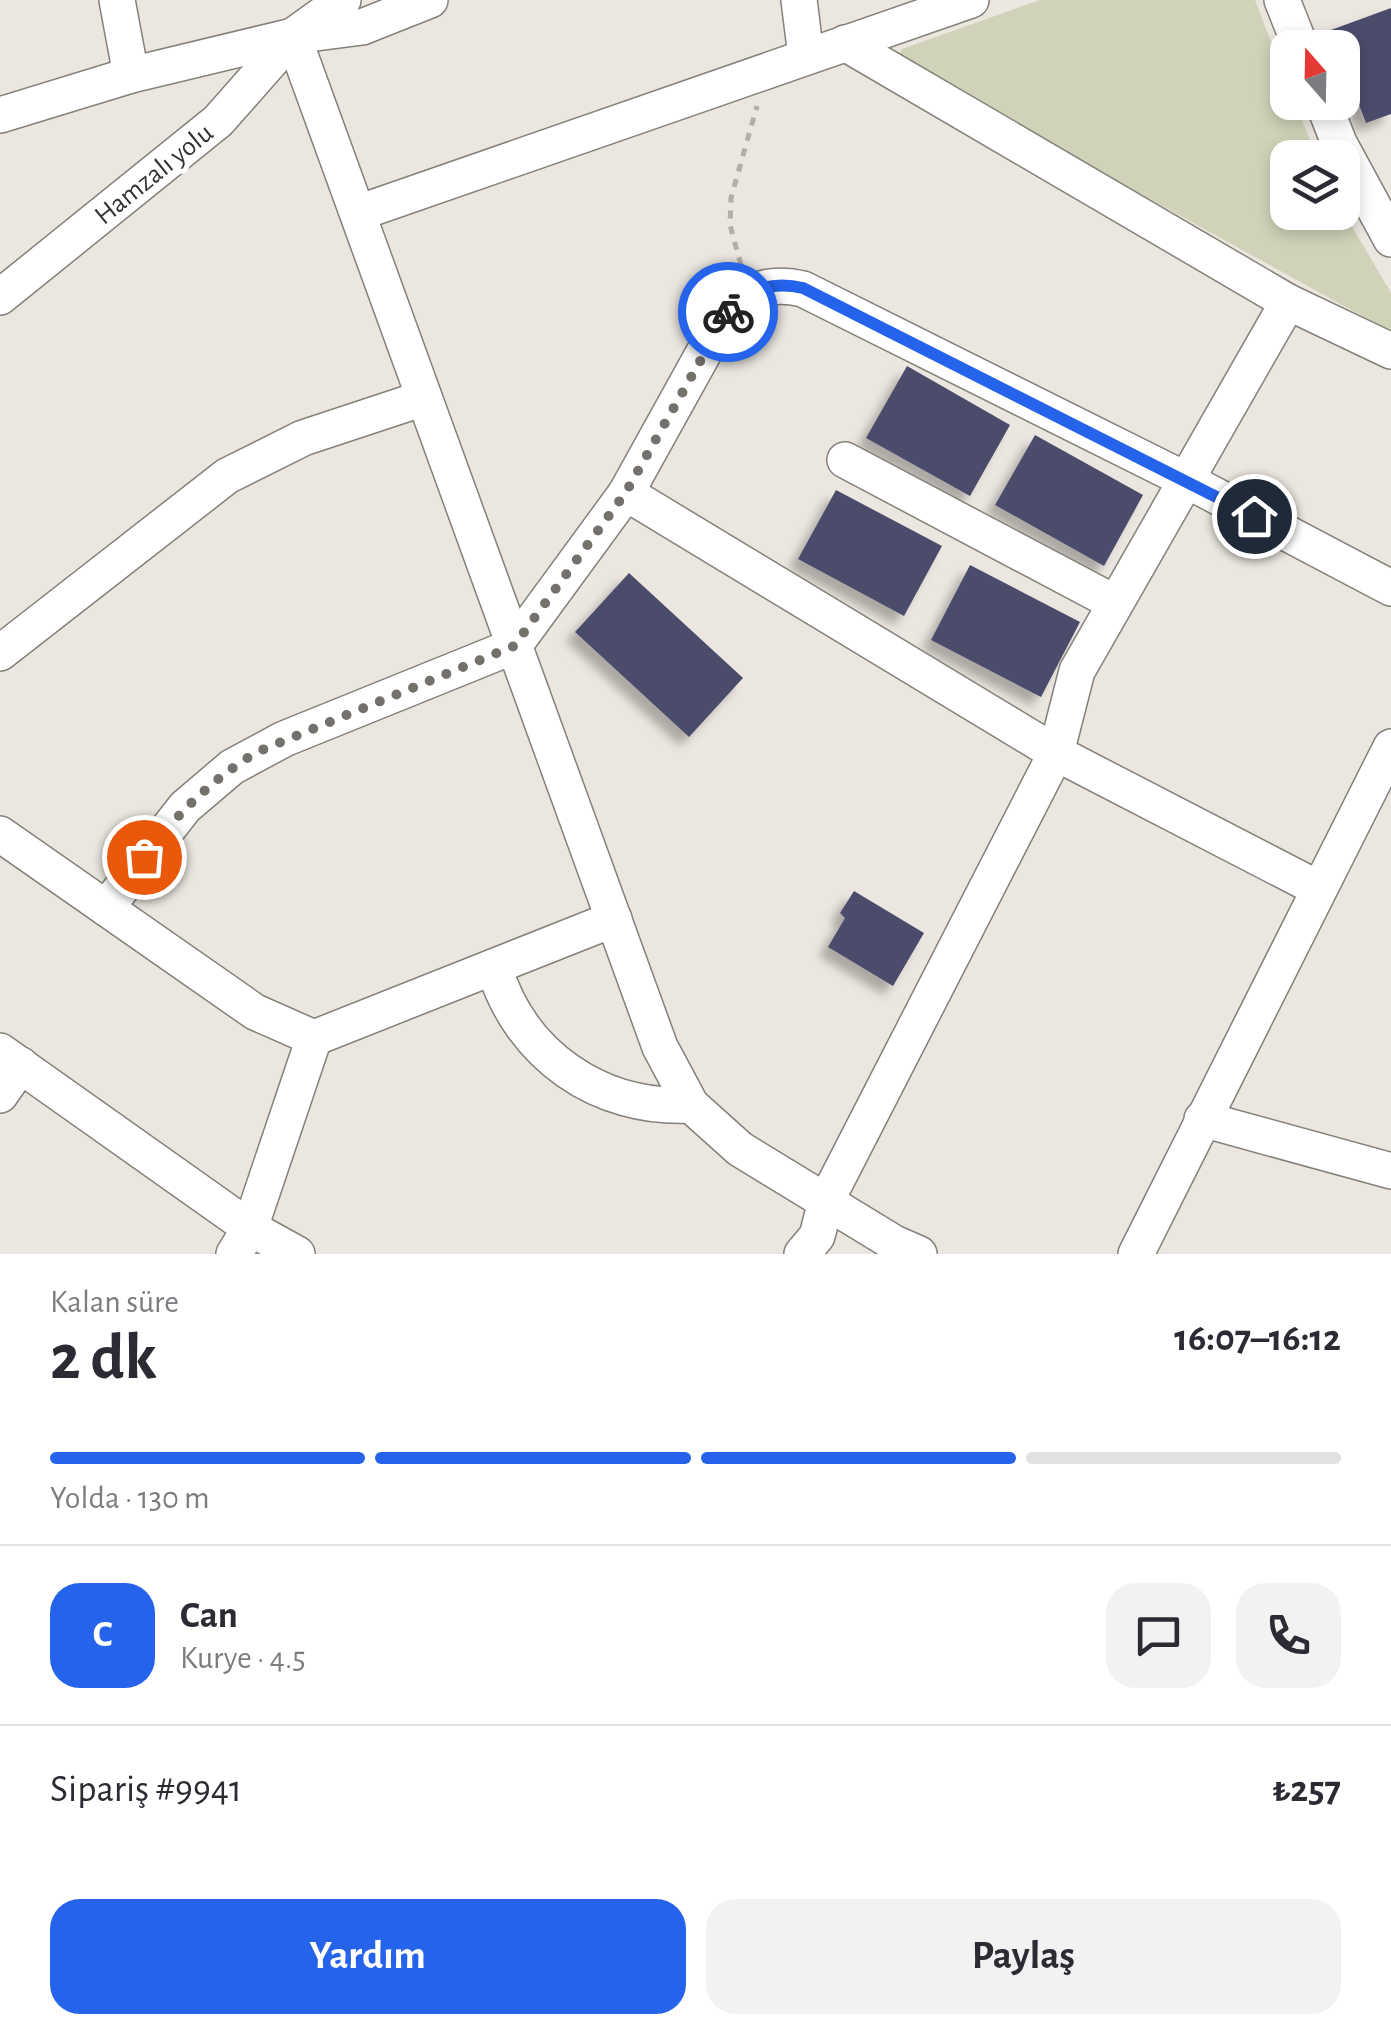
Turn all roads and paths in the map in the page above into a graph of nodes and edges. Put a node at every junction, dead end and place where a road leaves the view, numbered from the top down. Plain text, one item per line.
1 (116, 0) edge
2 (344, 0) edge
3 (430, 0) edge
4 (799, 0) edge
5 (971, 0) edge
6 (1282, 0) edge
7 (1294, 30) edge
8 (293, 36) junction
9 (845, 43) junction
10 (806, 56) junction
11 (768, 70) junction
12 (130, 75) junction
13 (0, 115) edge
14 (1331, 120) edge
15 (358, 214) junction
16 (1391, 239) edge
17 (751, 292) junction
18 (0, 297) edge
19 (1288, 302) junction
20 (1391, 351) edge
21 (424, 398) junction
22 (845, 460) dead end
23 (1186, 480) junction
24 (626, 492) junction
25 (1391, 588) edge
26 (1116, 603) junction
27 (514, 646) junction
28 (0, 652) edge
29 (1391, 747) edge
30 (1056, 753) junction
31 (0, 834) edge
32 (1320, 889) junction
33 (106, 908) junction
34 (614, 919) junction
35 (494, 967) junction
36 (314, 1038) junction
37 (10, 1058) edge
38 (0, 1095) edge
39 (691, 1105) junction
40 (1202, 1119) junction
41 (1391, 1172) edge
42 (826, 1201) junction
43 (242, 1241) edge
44 (297, 1254) edge
45 (802, 1254) edge
46 (919, 1254) edge
47 (1136, 1254) edge

1 - 12 street
2 - 8 street
3 - 8 street
4 - 10 street
5 - 9 street
6 - 7 street
8 - 12 street
8 - 15 street
8 - 18 street, Hamzalı yolu
9 - 10 street
9 - 19 street
10 - 11 street
11 - 15 street
11 - 17 path
12 - 13 street
14 - 16 street
15 - 21 street
17 - 23 street
17 - 24 street
19 - 20 street
19 - 23 street
21 - 27 street
21 - 28 street
22 - 26 street
23 - 25 street
23 - 26 street
24 - 27 street
24 - 30 street
26 - 30 street
27 - 33 street
27 - 34 street
29 - 32 street
30 - 32 street
30 - 42 street
31 - 33 street
32 - 40 street
33 - 36 street
34 - 35 street
34 - 39 street
35 - 36 street
35 - 39 street
36 - 43 street
37 - 38 street
37 - 43 street
39 - 42 street
40 - 41 street
40 - 47 street
42 - 45 street
42 - 46 street
43 - 44 street

